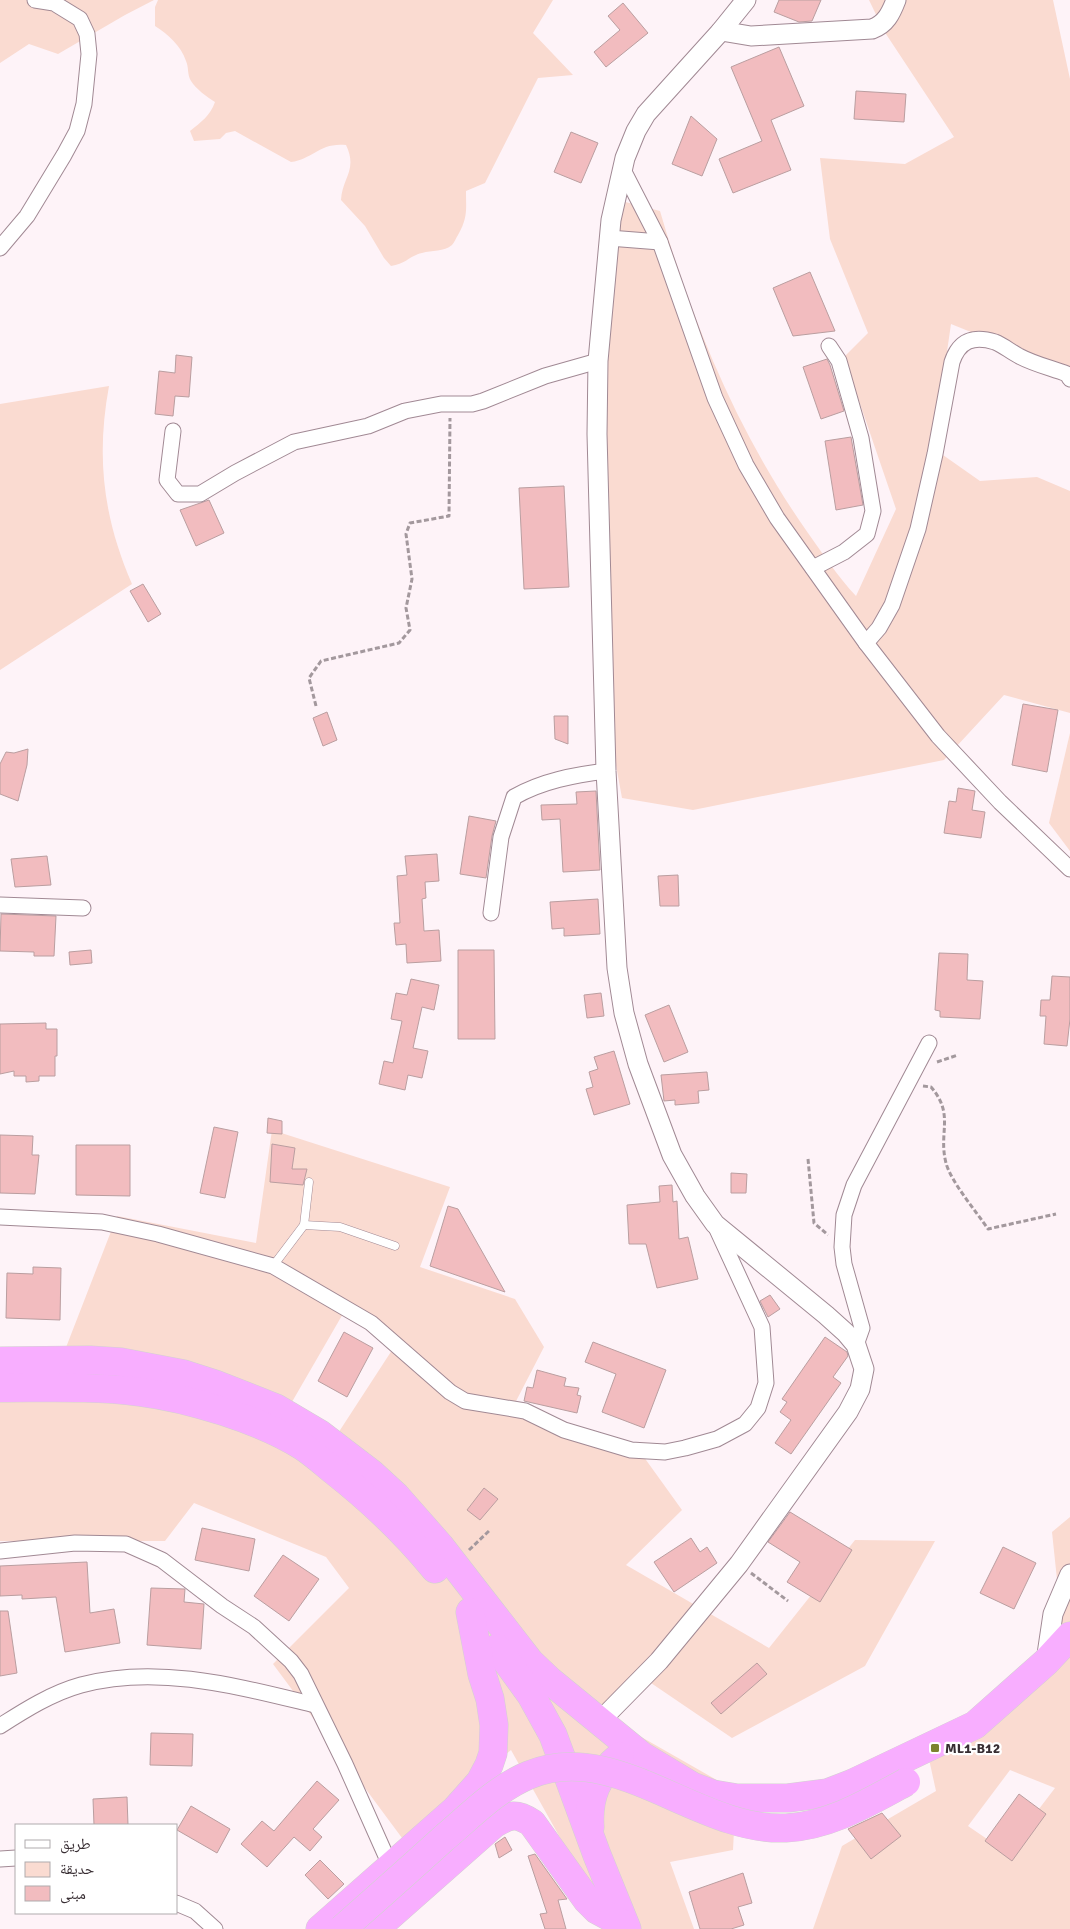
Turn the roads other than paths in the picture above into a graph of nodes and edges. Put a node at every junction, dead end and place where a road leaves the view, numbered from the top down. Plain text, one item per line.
1 (35, 0) edge
2 (746, 0) edge
3 (896, 0) edge
4 (721, 32) junction
5 (622, 168) junction
6 (609, 238) junction
7 (660, 242) junction
8 (0, 248) edge
9 (829, 346) dead end
10 (598, 361) junction
11 (1070, 378) edge
12 (173, 431) dead end
13 (813, 568) junction
14 (866, 643) junction
15 (606, 771) junction
16 (1070, 869) edge
17 (0, 905) edge
18 (83, 908) dead end
19 (491, 913) dead end
20 (929, 1043) dead end
21 (309, 1182) dead end
22 (0, 1217) edge
23 (714, 1224) junction
24 (304, 1225) junction
25 (395, 1246) dead end
26 (273, 1266) junction
27 (856, 1346) junction
28 (0, 1361) edge
29 (0, 1388) edge
30 (0, 1551) edge
31 (1070, 1574) edge
32 (470, 1612) junction
33 (1070, 1636) edge
34 (1046, 1662) junction
35 (540, 1687) junction
36 (315, 1705) junction
37 (600, 1721) junction
38 (975, 1725) junction
39 (0, 1726) edge
40 (633, 1749) junction
41 (476, 1787) junction
42 (494, 1824) junction
43 (592, 1840) junction
44 (15, 1858) edge
45 (0, 1859) edge
46 (390, 1865) junction
47 (178, 1904) edge
48 (626, 1927) edge
49 (215, 1929) edge
50 (320, 1929) edge
51 (342, 1929) edge
52 (375, 1929) edge

1 - 8 street
2 - 4 street
3 - 4 street
4 - 5 street
5 - 6 street
5 - 7 street
6 - 7 street
6 - 10 street
7 - 13 street
9 - 13 street
10 - 12 street
10 - 15 street
11 - 14 street
13 - 14 street
14 - 16 street
15 - 19 street
15 - 23 street
17 - 18 street
20 - 27 street
21 - 24 lane
22 - 26 street
23 - 26 street
23 - 27 street
24 - 25 lane
24 - 26 lane
27 - 37 street
28 - 35 highway
29 - 32 highway
30 - 36 street
31 - 34 street
32 - 35 highway
32 - 41 highway
33 - 34 highway
34 - 38 highway
35 - 37 highway
35 - 43 highway
36 - 39 street
36 - 46 street
37 - 40 highway
38 - 40 highway
38 - 51 highway, bridge
40 - 43 highway
41 - 42 highway
41 - 46 highway
42 - 48 highway
42 - 52 highway
43 - 48 highway
44 - 45 street
46 - 50 highway
47 - 49 street

